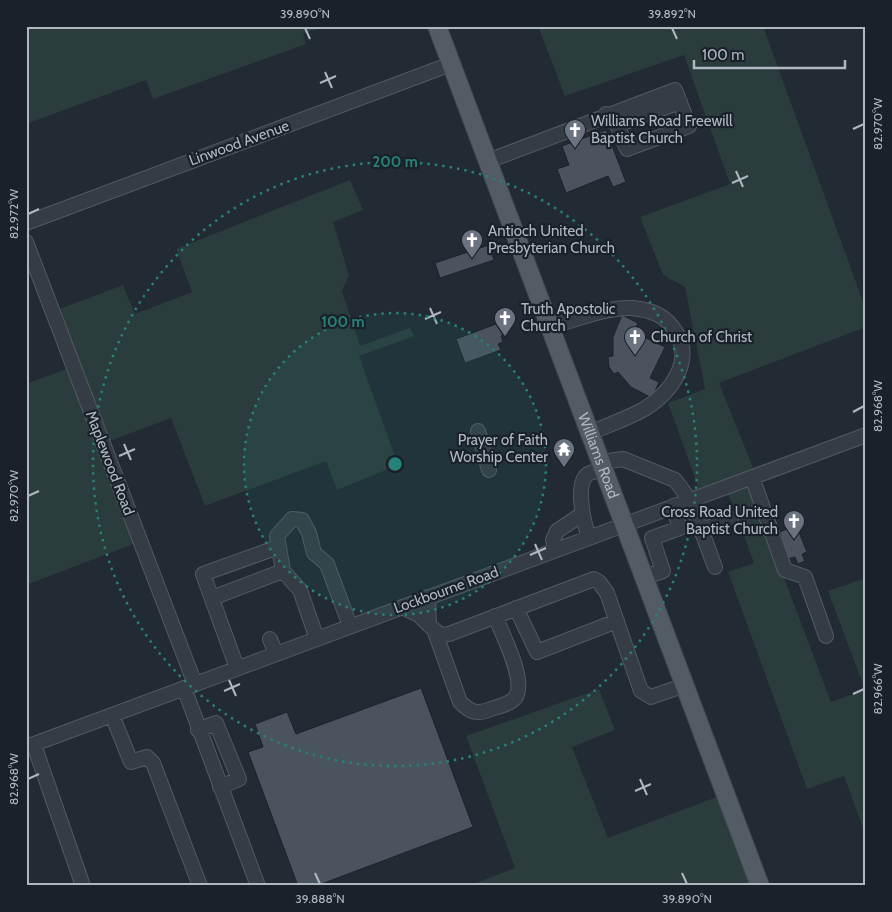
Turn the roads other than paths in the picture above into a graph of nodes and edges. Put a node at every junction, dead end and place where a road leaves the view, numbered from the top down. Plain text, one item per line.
1 (437, 26) edge
2 (451, 64) junction
3 (678, 96) junction
4 (606, 114) junction
5 (617, 125) junction
6 (488, 161) junction
7 (26, 223) edge
8 (26, 242) edge
9 (550, 327) junction
10 (478, 431) dead end
11 (590, 433) junction
12 (866, 435) edge
13 (602, 465) junction
14 (489, 470) dead end
15 (752, 477) junction
16 (690, 500) junction
17 (673, 506) junction
18 (581, 515) junction
19 (731, 519) dead end
20 (624, 524) junction
21 (702, 530) junction
22 (590, 537) junction
23 (278, 547) junction
24 (555, 550) junction
25 (716, 568) dead end
26 (283, 572) junction
27 (644, 577) junction
28 (428, 597) junction
29 (212, 598) junction
30 (402, 607) junction
31 (516, 608) junction
32 (495, 616) junction
33 (617, 621) junction
34 (350, 626) junction
35 (432, 628) junction
36 (826, 636) dead end
37 (317, 638) junction
38 (270, 640) dead end
39 (276, 654) junction
40 (238, 668) junction
41 (684, 685) junction
42 (189, 686) junction
43 (112, 715) junction
44 (198, 730) junction
45 (30, 746) edge
46 (220, 787) junction
47 (82, 886) edge
48 (200, 886) edge
49 (258, 886) edge
50 (760, 886) edge

1 - 2 main road, Williams Road
2 - 6 main road, Williams Road
2 - 7 street, Linwood Avenue
3 - 4 street
3 - 5 street
3 - 5 street
4 - 5 street
4 - 6 street
6 - 9 main road, Williams Road
8 - 42 street, Maplewood Road
9 - 11 main road, Williams Road
9 - 11 street
10 - 14 street
11 - 13 main road, Williams Road
12 - 15 street, Lockbourne Road
13 - 16 street
13 - 18 street
13 - 20 main road, Williams Road
15 - 16 street, Lockbourne Road
15 - 36 street
16 - 17 street, Lockbourne Road
16 - 21 street
17 - 20 street, Lockbourne Road
17 - 27 street
18 - 22 street
18 - 24 street
19 - 21 street
20 - 22 street, Lockbourne Road
20 - 27 main road, Williams Road
21 - 25 street
22 - 24 street, Lockbourne Road
23 - 26 street
23 - 29 street
23 - 34 street
24 - 28 street, Lockbourne Road
26 - 29 street
26 - 37 street
27 - 41 main road, Williams Road
28 - 30 street, Lockbourne Road
28 - 35 street
29 - 40 street
30 - 34 street, Lockbourne Road
30 - 35 street
31 - 32 street
31 - 33 street
31 - 33 street
32 - 35 street
32 - 35 street
33 - 41 street
34 - 37 street, Lockbourne Road
37 - 39 street, Lockbourne Road
38 - 39 street
39 - 40 street, Lockbourne Road
40 - 42 street, Lockbourne Road
41 - 50 main road, Williams Road
42 - 43 street, Lockbourne Road
42 - 44 street, Maplewood Road
43 - 45 street, Lockbourne Road
43 - 48 street
44 - 46 street, Maplewood Road
44 - 46 street
45 - 47 street
46 - 49 street, Maplewood Road

